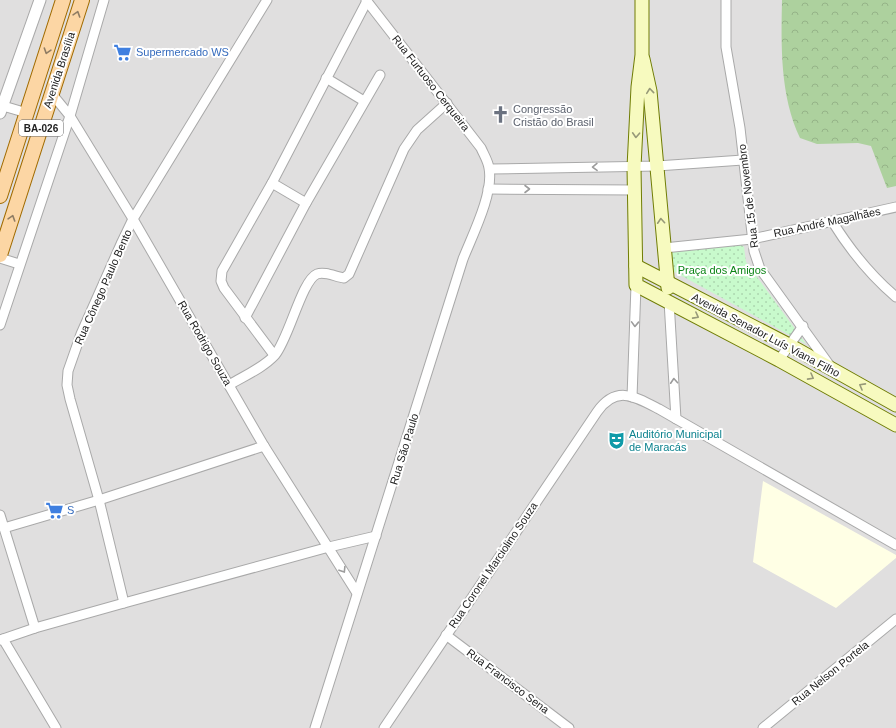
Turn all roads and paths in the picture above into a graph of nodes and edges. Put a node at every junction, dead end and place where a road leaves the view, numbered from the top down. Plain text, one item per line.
1 (40, 0) edge
2 (63, 0) edge
3 (82, 0) edge
4 (104, 0) edge
5 (267, 0) edge
6 (642, 0) edge
7 (726, 0) edge
8 (367, 1) edge
9 (642, 55) junction
10 (380, 75) dead end
11 (326, 78) junction
12 (52, 94) junction
13 (364, 101) junction
14 (447, 103) junction
15 (1, 108) edge
16 (27, 114) junction
17 (70, 116) junction
18 (743, 160) junction
19 (657, 166) junction
20 (634, 167) junction
21 (490, 170) junction
22 (272, 183) junction
23 (488, 189) junction
24 (635, 190) junction
25 (0, 196) edge
26 (306, 203) junction
27 (896, 207) edge
28 (133, 220) junction
29 (832, 221) junction
30 (752, 239) junction
31 (664, 248) junction
32 (0, 256) edge
33 (19, 264) junction
34 (636, 266) junction
35 (667, 282) junction
36 (636, 286) junction
37 (896, 296) edge
38 (669, 301) junction
39 (245, 318) junction
40 (0, 325) edge
41 (803, 326) junction
42 (789, 345) junction
43 (274, 355) junction
44 (779, 360) junction
45 (832, 369) junction
46 (229, 385) junction
47 (632, 397) junction
48 (896, 405) edge
49 (676, 420) junction
50 (896, 425) edge
51 (264, 446) junction
52 (99, 500) junction
53 (0, 515) edge
54 (4, 528) junction
55 (376, 536) junction
56 (896, 545) edge
57 (329, 547) junction
58 (358, 593) junction
59 (124, 603) junction
60 (896, 619) edge
61 (35, 628) junction
62 (446, 635) junction
63 (2, 639) edge
64 (56, 728) edge
65 (314, 728) edge
66 (384, 728) edge
67 (569, 728) edge
68 (763, 728) edge

1 - 15 street
2 -> 16 main road, Avenida Brasília / BA-026
12 -> 3 main road, Avenida Brasília / BA-026
4 - 17 street
5 - 28 street, Rua Cônego Paulo Bento
6 - 9 main road
7 - 18 street, Rua 15 de Novembro
8 - 11 street
8 - 14 street, Rua Furtuoso Cerqueira
19 -> 9 main road
9 -> 20 main road
10 - 13 street
11 - 13 street
11 - 22 street
12 - 17 street, Rua Rodrigo Souza
32 -> 12 main road, Avenida Brasília / BA-026
13 - 26 street
14 - 21 street, Rua Furtuoso Cerqueira
14 - 43 street
15 - 16 street
16 - 25 main road, Avenida Brasília / BA-026
17 - 28 street, Rua Rodrigo Souza
17 - 33 street
18 - 19 street
18 - 30 street, Rua 15 de Novembro
19 - 20 street
31 -> 19 main road
20 -> 21 street
20 - 24 main road
21 - 23 street, Rua São Paulo
22 - 26 street
22 - 39 street
23 -> 24 street
23 - 55 street, Rua São Paulo
24 - 34 main road
26 - 39 street
27 - 29 street, Rua André Magalhães
28 - 46 street, Rua Rodrigo Souza
28 - 52 street, Rua Cônego Paulo Bento
29 - 30 street, Rua André Magalhães
29 - 37 street
30 - 31 street, Rua André Magalhães
30 - 41 street, Rua 15 de Novembro
31 - 35 main road
32 - 33 street
33 - 40 street
34 - 35 main road, Avenida Senador Luís Viana Filho
34 - 36 main road
35 - 38 main road
35 - 42 main road, Avenida Senador Luís Viana Filho
36 - 38 main road, Avenida Senador Luís Viana Filho
36 -> 47 street
38 -> 44 main road, Avenida Senador Luís Viana Filho
49 -> 38 street
39 - 43 street
41 - 42 street
41 - 45 street, Rua 15 de Novembro
42 - 44 street
42 - 45 main road, Avenida Senador Luís Viana Filho
43 - 46 street
44 -> 50 main road, Avenida Senador Luís Viana Filho
48 -> 45 main road, Avenida Senador Luís Viana Filho
46 - 51 street, Rua Rodrigo Souza
47 - 49 street
47 - 62 street, Rua Coronel Marciolino Souza
49 - 56 street
51 - 52 street
51 - 57 street, Rua Rodrigo Souza
52 - 54 street
52 - 59 street, Rua Cônego Paulo Bento
53 - 54 street
54 - 61 street
55 - 57 street
55 - 58 street, Rua São Paulo
57 -> 58 street, Rua Rodrigo Souza
57 - 59 street
58 - 65 street, Rua São Paulo
59 - 61 street
60 - 68 street, Rua Nelson Portela
61 - 63 street
62 - 66 street, Rua Coronel Marciolino Souza
62 - 67 street, Rua Francisco Sena
63 - 64 street

